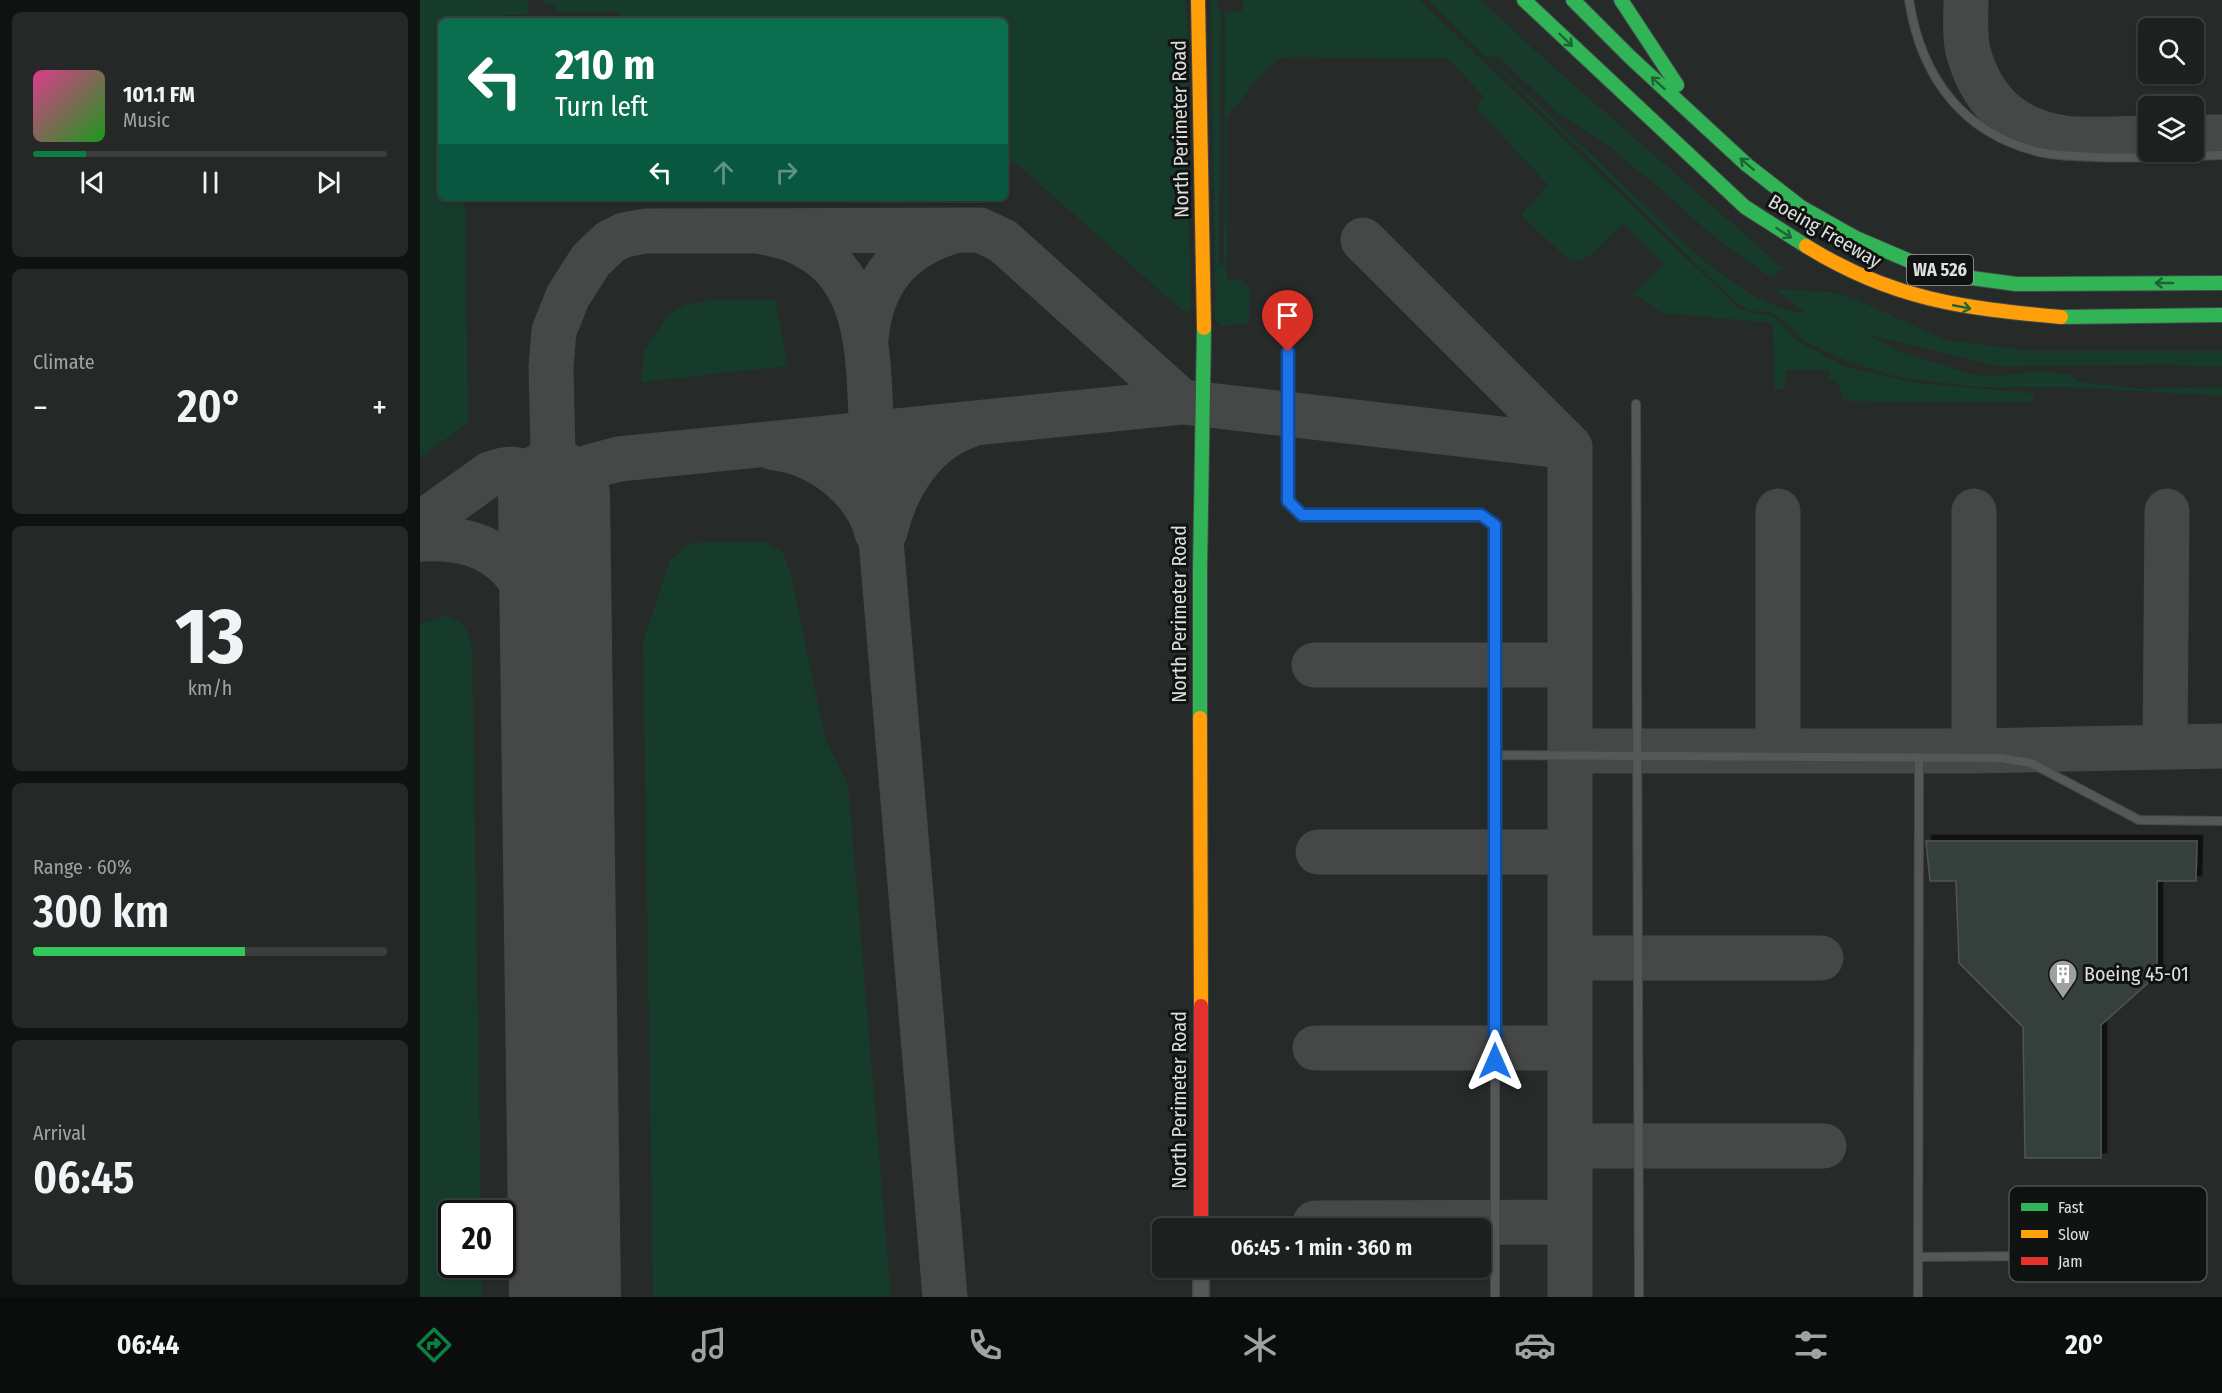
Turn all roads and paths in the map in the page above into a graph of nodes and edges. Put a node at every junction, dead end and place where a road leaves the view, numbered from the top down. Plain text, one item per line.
1 (1198, 0) edge
2 (1524, 0) edge
3 (1573, 0) edge
4 (1621, 0) edge
5 (1909, 0) edge
6 (1702, 122) junction
7 (2222, 155) edge
8 (2222, 283) edge
9 (2222, 317) edge
10 (1288, 352) dead end
11 (1636, 404) dead end
12 (1495, 755) junction
13 (1637, 756) junction
14 (1919, 757) junction
15 (2222, 821) edge
16 (1201, 1218) edge
17 (2009, 1256) edge
18 (1918, 1257) junction
19 (1201, 1278) edge
20 (1201, 1297) edge
21 (1495, 1297) edge
22 (1639, 1297) edge
23 (1918, 1297) edge

1 - 16 main road, North Perimeter Road
2 -> 9 main road, Boeing Freeway / WA 526
6 -> 3 main road, Boeing Freeway / WA 526
4 - 6 main road
5 - 7 lane
8 -> 6 main road, Boeing Freeway / WA 526
10 - 12 lane
11 - 13 lane
12 - 13 lane
12 - 21 lane
13 - 14 lane
13 - 22 lane
14 - 15 lane
14 - 18 lane
17 - 18 lane
18 - 23 lane
19 - 20 street

